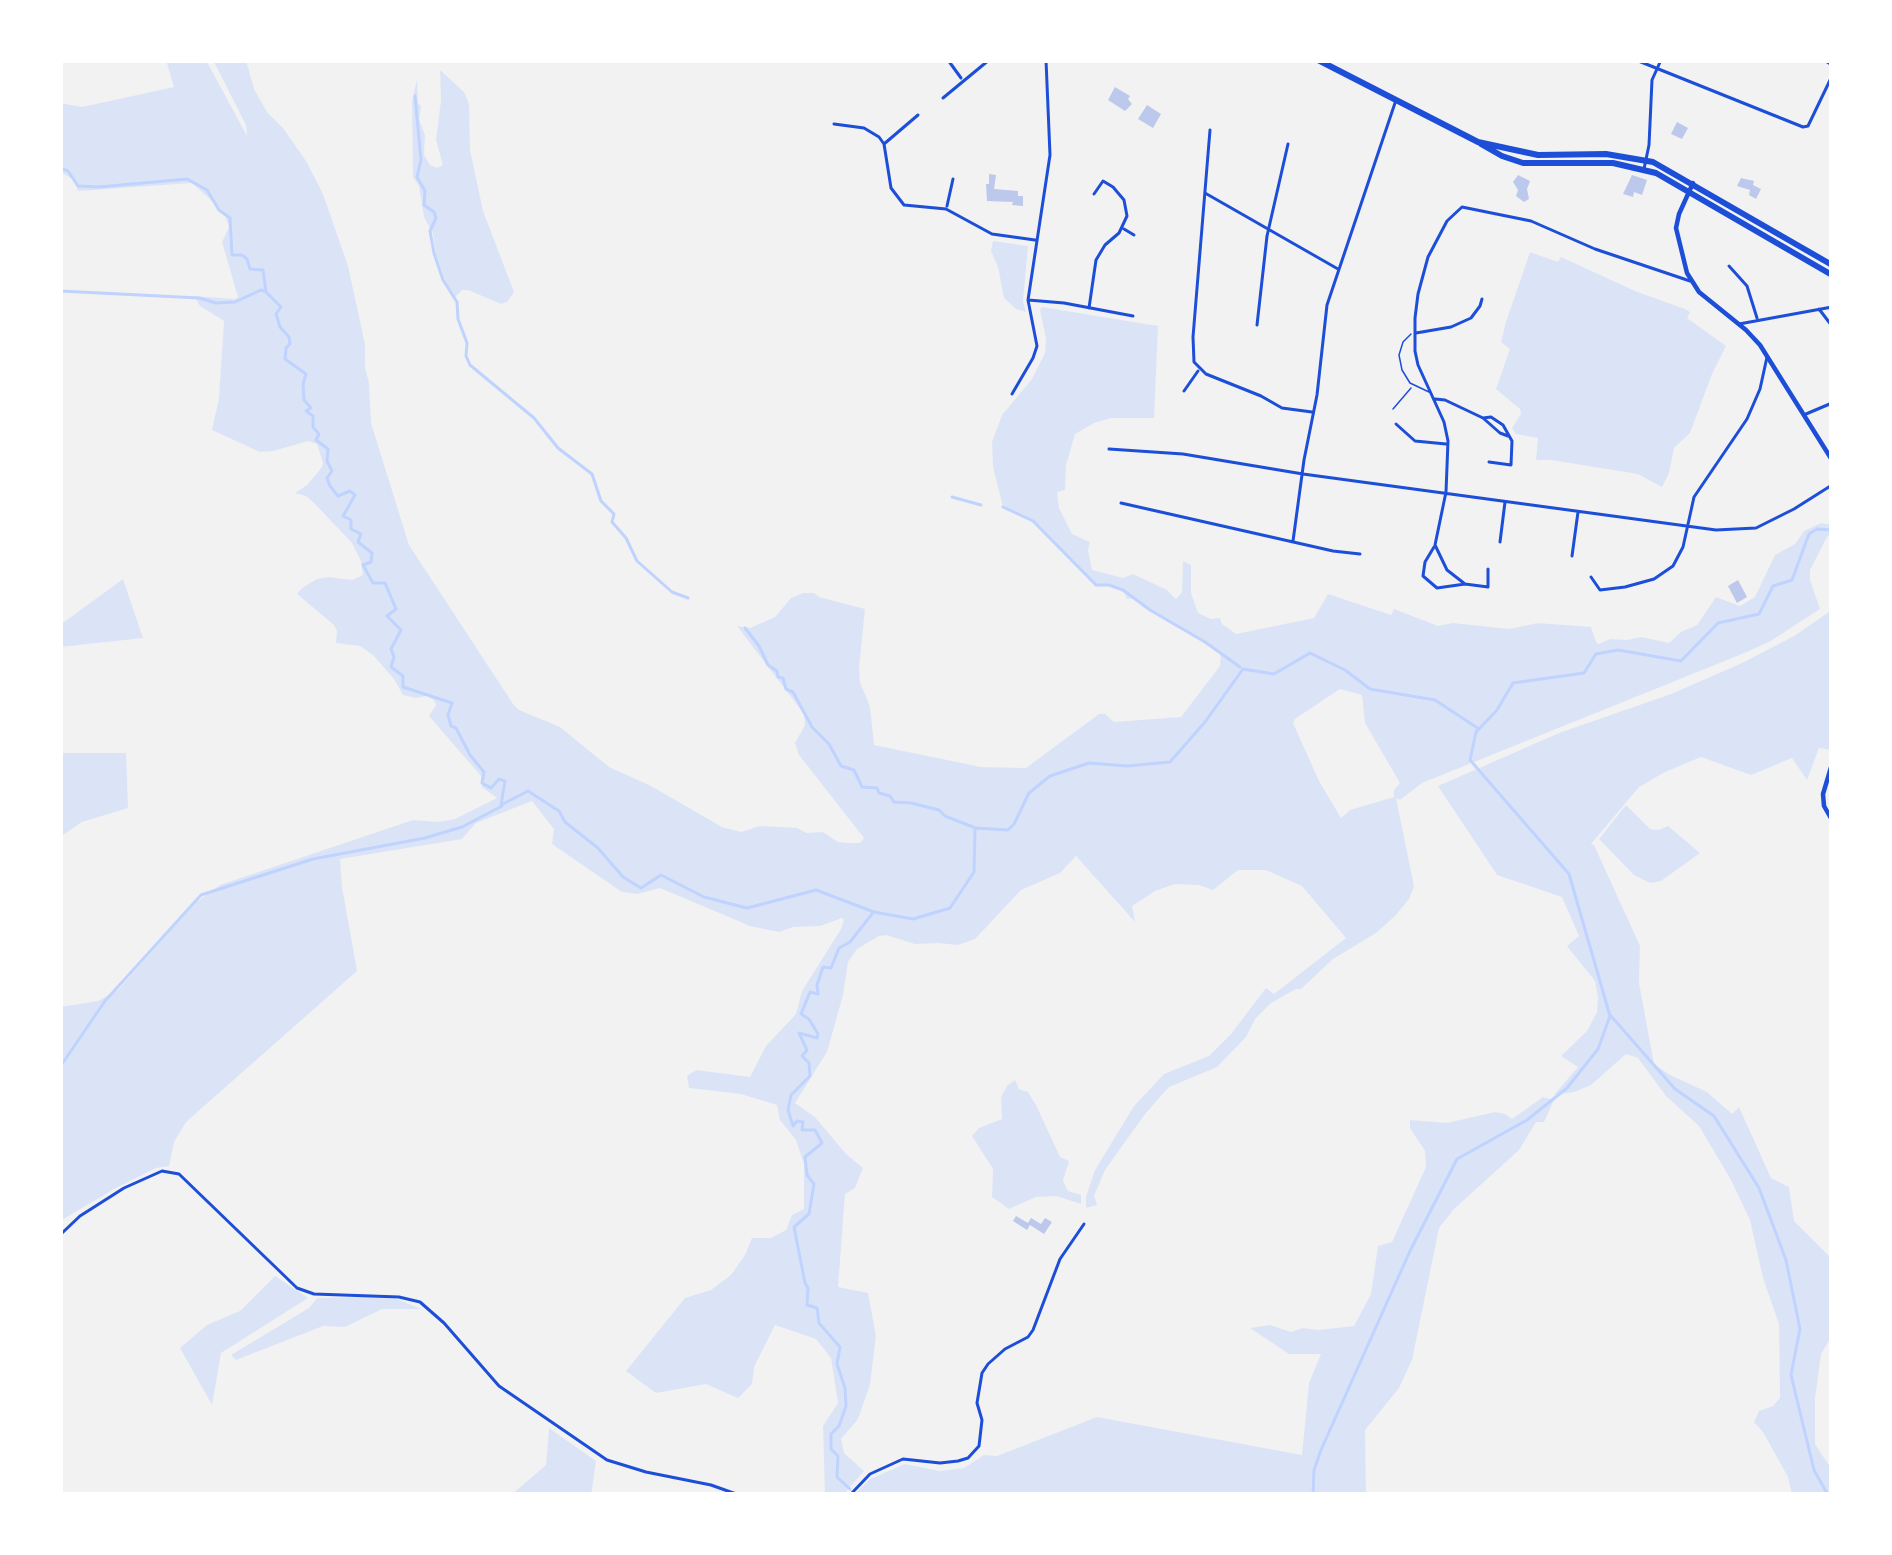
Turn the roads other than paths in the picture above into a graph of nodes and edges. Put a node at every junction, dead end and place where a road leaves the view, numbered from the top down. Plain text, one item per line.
1 (948, 60) edge
2 (989, 60) edge
3 (1046, 60) edge
4 (1318, 60) edge
5 (1636, 60) edge
6 (1660, 60) edge
7 (1824, 60) edge
8 (1832, 65) edge
9 (1657, 68) junction
10 (1832, 76) edge
11 (963, 80) junction
12 (943, 98) dead end
13 (1396, 102) junction
14 (918, 115) dead end
15 (834, 124) dead end
16 (1210, 130) dead end
17 (884, 144) junction
18 (1288, 144) dead end
19 (1645, 165) junction
20 (952, 179) dead end
21 (1691, 187) junction
22 (1204, 193) junction
23 (1094, 194) dead end
24 (946, 209) junction
25 (1123, 228) junction
26 (1270, 231) junction
27 (1134, 235) dead end
28 (1035, 241) junction
29 (1729, 266) dead end
30 (1831, 268) edge
31 (1340, 269) junction
32 (1692, 282) junction
33 (1482, 299) dead end
34 (1028, 300) junction
35 (1832, 307) edge
36 (1089, 308) junction
37 (1819, 309) junction
38 (1133, 316) dead end
39 (1758, 320) junction
40 (1739, 324) junction
41 (1257, 325) dead end
42 (1832, 326) edge
43 (1414, 333) junction
44 (1767, 356) junction
45 (1199, 369) junction
46 (1414, 385) junction
47 (1184, 391) dead end
48 (1430, 392) junction
49 (1012, 394) dead end
50 (1433, 400) junction
51 (1832, 403) edge
52 (1393, 409) dead end
53 (1313, 412) junction
54 (1804, 415) junction
55 (1396, 424) dead end
56 (1448, 444) junction
57 (1108, 449) dead end
58 (1832, 460) edge
59 (1489, 463) dead end
60 (1303, 474) junction
61 (1832, 485) edge
62 (1446, 492) junction
63 (1505, 500) junction
64 (1121, 502) dead end
65 (1579, 510) junction
66 (1686, 525) junction
67 (1293, 541) junction
68 (1500, 542) dead end
69 (1435, 545) junction
70 (1360, 554) dead end
71 (1572, 556) dead end
72 (1488, 569) dead end
73 (1591, 577) dead end
74 (1465, 584) junction
75 (1832, 764) edge
76 (1832, 820) edge
77 (1084, 1224) dead end
78 (60, 1234) edge
79 (740, 1495) edge
80 (850, 1495) edge

1 - 11 street
2 - 11 street
3 - 28 street
4 - 13 main road
5 - 9 street
6 - 9 street
7 - 8 street
9 - 10 street
9 - 19 street
11 - 12 street
13 - 19 main road
13 - 31 street
14 - 17 street
15 - 17 street
16 - 22 street
17 - 24 street
18 - 26 street
19 - 21 main road
20 - 24 street
21 - 30 main road
21 - 32 street
22 - 26 street
22 - 45 street
23 - 25 street
24 - 28 street
25 - 27 street
25 - 36 street
26 - 31 street
26 - 41 street
28 - 34 street
29 - 39 street
31 - 53 street
32 - 40 street
32 - 43 street
33 - 43 street
34 - 36 street
34 - 49 street
35 - 37 street
36 - 38 street
37 - 39 street
37 - 42 street
39 - 40 street
40 - 44 street
43 - 46 lane
43 - 48 street
44 - 54 street
44 - 66 street
45 - 47 street
45 - 53 street
46 - 48 lane
46 - 52 lane
48 - 50 street
50 - 56 street
50 - 59 street
51 - 54 street
53 - 60 street
54 - 58 street
55 - 56 street
56 - 62 street
57 - 60 street
60 - 62 street
60 - 67 street
61 - 66 street
62 - 63 street
62 - 69 street
63 - 65 street
63 - 68 street
64 - 67 street
65 - 66 street
65 - 71 street
66 - 73 street
67 - 70 street
69 - 74 street
69 - 74 street
72 - 74 street
75 - 76 street
77 - 80 street
78 - 79 street

